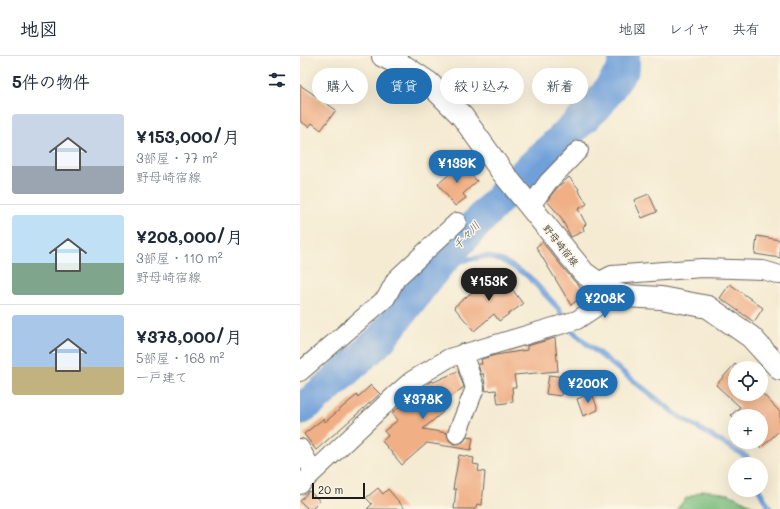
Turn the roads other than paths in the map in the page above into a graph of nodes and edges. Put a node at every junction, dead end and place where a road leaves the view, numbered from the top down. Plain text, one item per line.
1 (383, 56) edge
2 (579, 150) dead end
3 (529, 206) junction
4 (456, 222) dead end
5 (780, 275) edge
6 (604, 288) junction
7 (463, 353) junction
8 (780, 369) edge
9 (300, 372) edge
10 (457, 434) dead end
11 (300, 448) edge
12 (313, 471) junction
13 (300, 485) edge

1 - 3 main road, 野母崎宿線
2 - 3 street
3 - 6 main road, 野母崎宿線
4 - 9 street
5 - 6 street
6 - 7 street
6 - 8 main road
7 - 10 street
7 - 12 street
11 - 12 street
12 - 13 street

